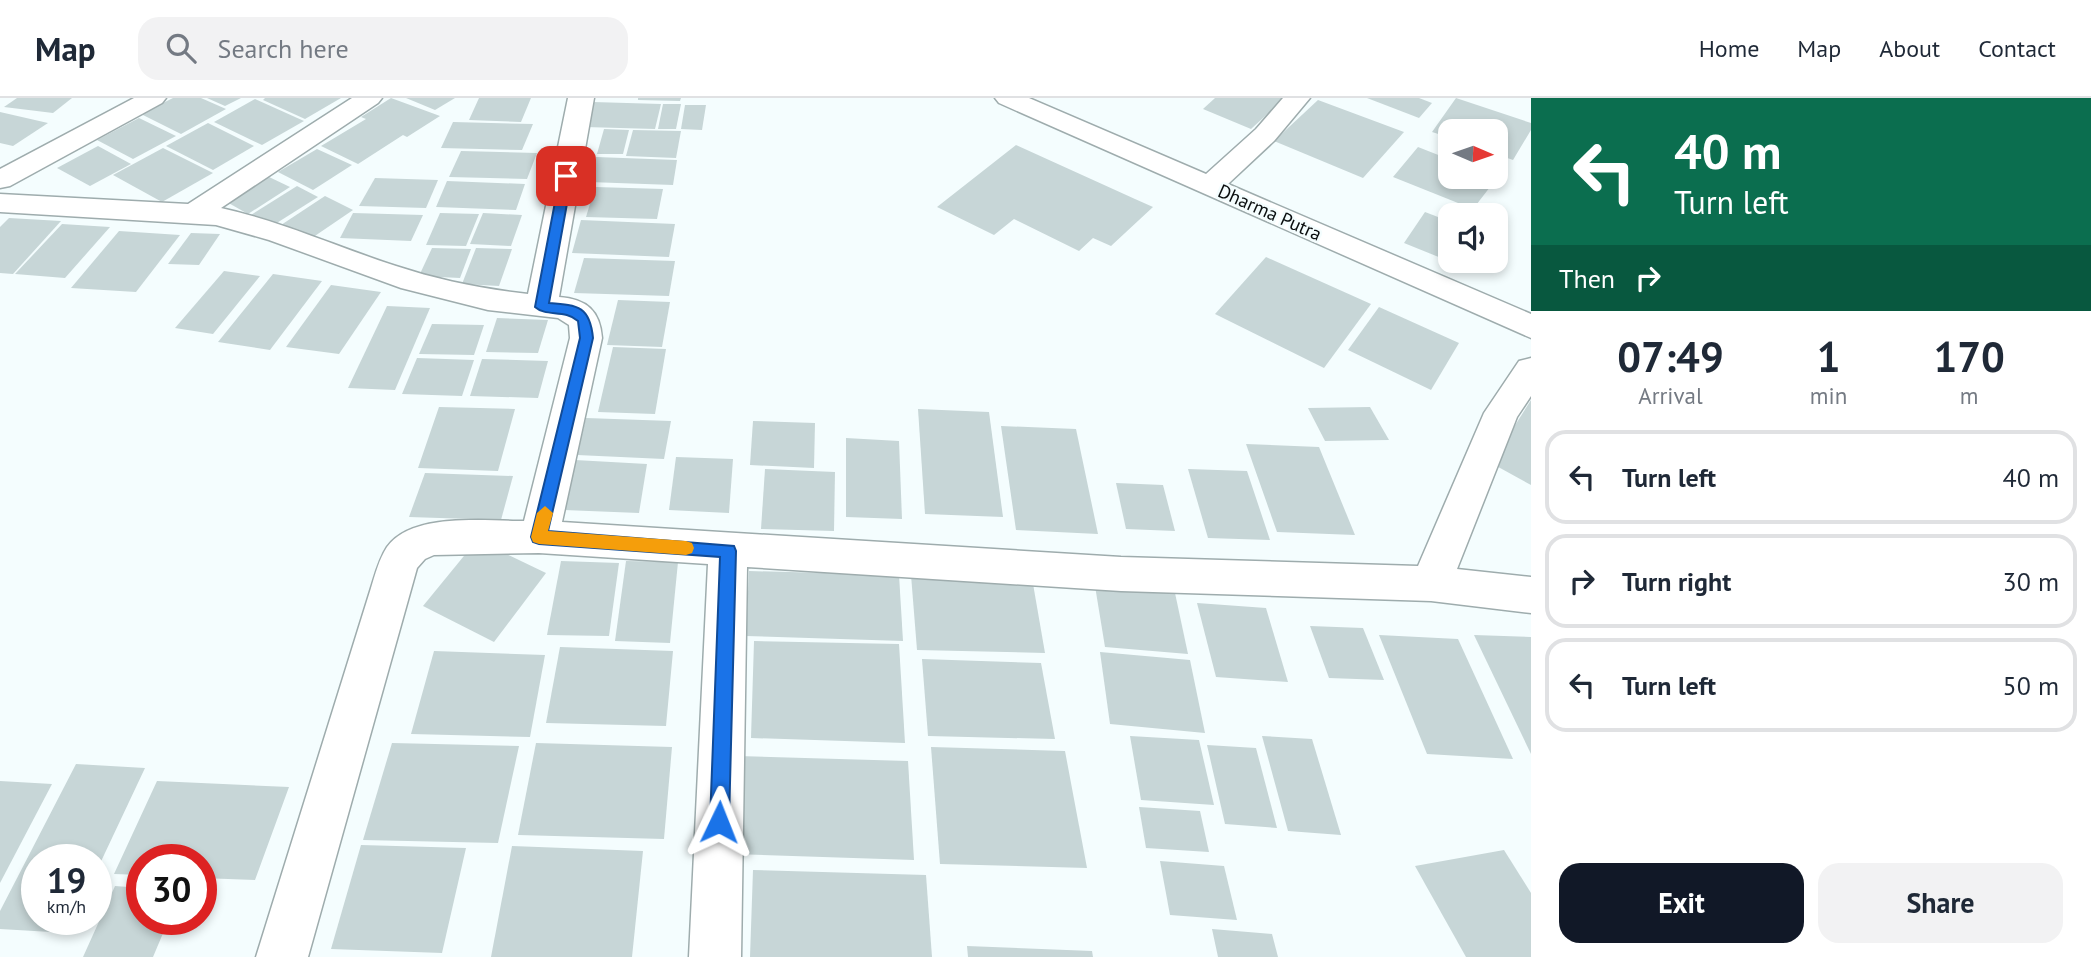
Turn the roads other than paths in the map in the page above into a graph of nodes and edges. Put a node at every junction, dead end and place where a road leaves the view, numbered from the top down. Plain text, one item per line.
1 (109, 98) edge
2 (153, 98) edge
3 (369, 98) edge
4 (581, 98) edge
5 (1008, 98) edge
6 (1297, 98) edge
7 (54, 151) junction
8 (0, 180) edge
9 (1210, 186) junction
10 (0, 203) edge
11 (194, 213) junction
12 (541, 307) junction
13 (1531, 327) edge
14 (1531, 370) edge
15 (539, 537) junction
16 (728, 551) junction
17 (1431, 584) junction
18 (1531, 596) edge
19 (282, 957) edge
20 (715, 957) edge

1 - 7 street
2 - 7 street
3 - 11 street
4 - 12 street
5 - 9 street, Dharma Putra
6 - 9 street
7 - 8 street
9 - 13 street, Dharma Putra
10 - 11 street
11 - 12 street
12 - 15 street
14 - 17 street
15 - 16 street
15 - 19 street
16 - 17 street
16 - 20 street
17 - 18 street

